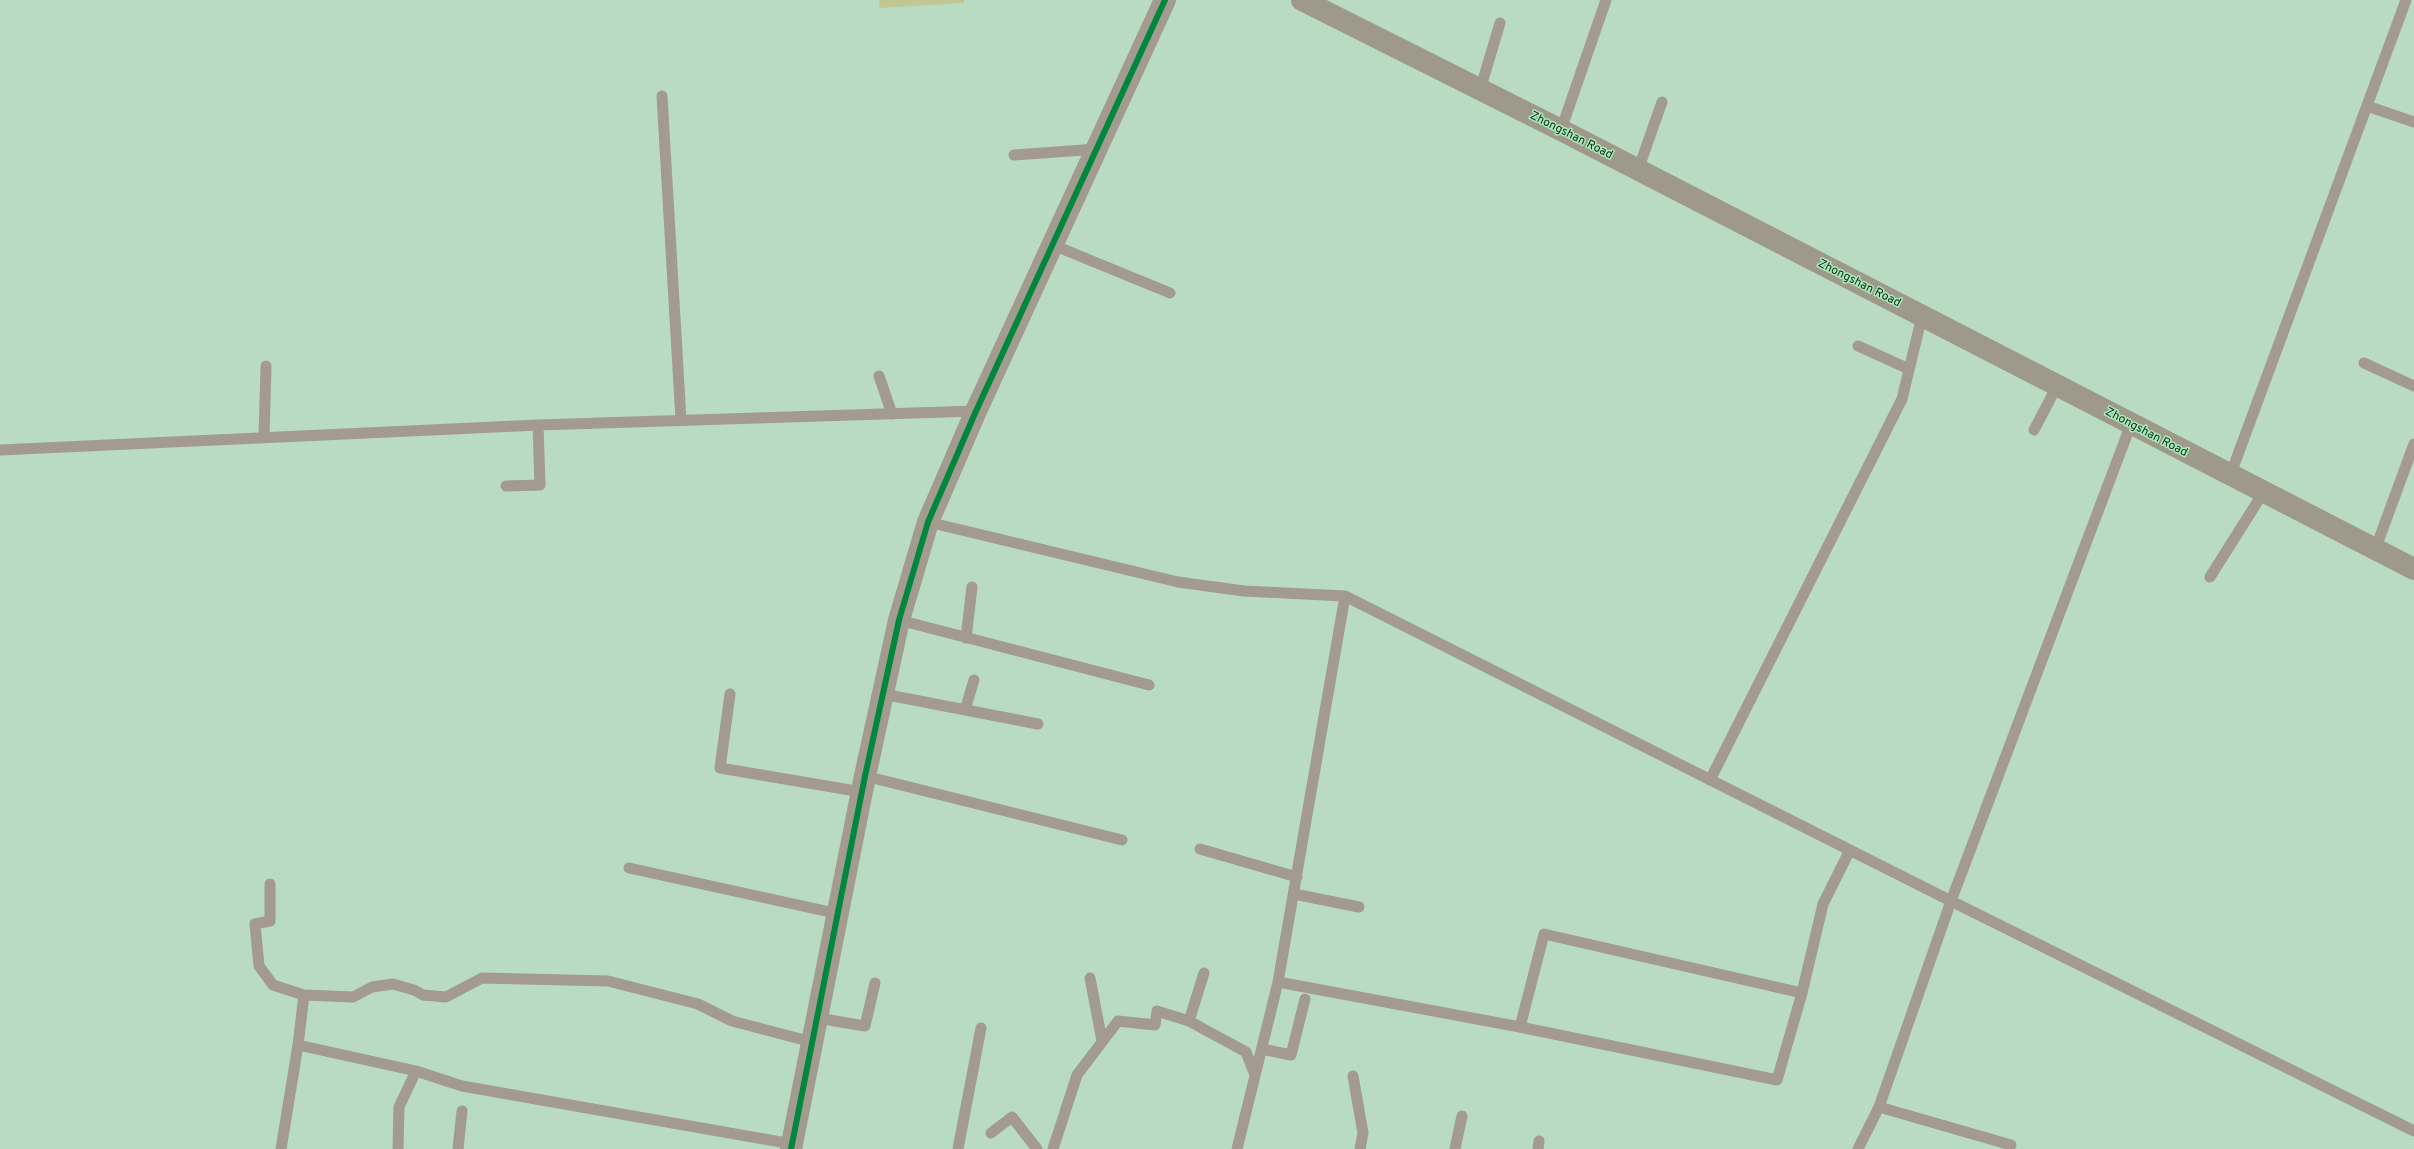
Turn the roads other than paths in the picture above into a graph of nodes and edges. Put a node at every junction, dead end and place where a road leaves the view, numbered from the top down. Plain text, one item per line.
1 (1165, 0) edge
2 (1302, 0) edge
3 (1606, 0) edge
4 (2406, 0) edge
5 (1500, 23) dead end
6 (1480, 90) junction
7 (662, 96) dead end
8 (1662, 102) dead end
9 (2367, 106) junction
10 (2414, 122) edge
11 (1561, 130) junction
12 (1098, 149) junction
13 (1014, 155) dead end
14 (1638, 170) junction
15 (1053, 245) junction
16 (1170, 293) dead end
17 (1922, 316) junction
18 (1858, 346) dead end
19 (2364, 363) dead end
20 (266, 366) dead end
21 (1909, 369) junction
22 (879, 376) dead end
23 (2057, 386) junction
24 (2414, 386) edge
25 (976, 411) junction
26 (892, 414) junction
27 (681, 420) junction
28 (2131, 424) junction
29 (538, 425) junction
30 (2034, 430) dead end
31 (264, 436) junction
32 (2414, 444) edge
33 (0, 450) edge
34 (2230, 476) junction
35 (506, 486) dead end
36 (2263, 493) junction
37 (928, 522) junction
38 (2375, 550) junction
39 (2414, 570) edge
40 (2210, 577) dead end
41 (972, 587) dead end
42 (1345, 596) junction
43 (899, 620) junction
44 (966, 638) junction
45 (974, 680) dead end
46 (1149, 685) dead end
47 (730, 694) dead end
48 (883, 694) junction
49 (965, 710) junction
50 (1038, 724) dead end
51 (1710, 780) junction
52 (864, 784) junction
53 (1122, 840) dead end
54 (1200, 849) dead end
55 (1850, 850) junction
56 (629, 868) dead end
57 (1296, 877) junction
58 (270, 884) dead end
59 (1294, 894) junction
60 (1950, 901) junction
61 (1359, 907) dead end
62 (839, 914) junction
63 (1204, 973) dead end
64 (1090, 978) dead end
65 (1278, 982) junction
66 (875, 983) dead end
67 (1802, 993) junction
68 (304, 995) junction
69 (1305, 999) dead end
70 (817, 1018) junction
71 (1189, 1021) junction
72 (1520, 1027) junction
73 (981, 1028) dead end
74 (812, 1042) junction
75 (1102, 1042) junction
76 (298, 1045) junction
77 (1262, 1049) junction
78 (416, 1071) junction
79 (1255, 1076) junction
80 (1353, 1076) dead end
81 (1879, 1107) junction
82 (462, 1111) dead end
83 (1462, 1116) dead end
84 (2414, 1131) edge
85 (991, 1133) dead end
86 (2011, 1145) dead end
87 (791, 1146) edge
88 (281, 1149) edge
89 (398, 1149) edge
90 (458, 1149) edge
91 (958, 1149) edge
92 (1037, 1149) edge
93 (1053, 1149) edge
94 (1237, 1149) edge
95 (1360, 1149) edge
96 (1456, 1149) edge
97 (1858, 1149) edge

1 - 12 street
2 - 6 main road, Zhongshan Road
3 - 11 lane
4 - 9 lane
5 - 6 lane
6 - 11 main road, Zhongshan Road
7 - 27 lane
8 - 14 lane
9 - 10 lane
9 - 34 lane
11 - 14 main road, Zhongshan Road
12 - 13 lane
12 - 15 street
14 - 17 main road, Zhongshan Road
15 - 16 lane
15 - 25 street
17 - 21 lane
17 - 23 main road, Zhongshan Road
18 - 21 lane
19 - 24 lane
20 - 31 lane
21 - 51 lane
22 - 26 lane
23 - 28 main road, Zhongshan Road
23 - 30 lane
25 - 26 lane
25 - 37 street
26 - 27 lane
27 - 29 lane
28 - 34 main road, Zhongshan Road
28 - 60 lane
29 - 31 lane
29 - 35 lane
31 - 33 lane
32 - 38 lane
34 - 36 main road, Zhongshan Road
36 - 38 main road, Zhongshan Road
36 - 40 lane
37 - 42 lane
37 - 43 street
38 - 39 main road, Zhongshan Road
41 - 44 lane
42 - 51 lane
42 - 57 lane
43 - 44 lane
43 - 48 street
44 - 46 lane
45 - 49 lane
47 - 52 lane
48 - 49 lane
48 - 52 street
49 - 50 lane
51 - 55 lane
52 - 53 lane
52 - 62 street
54 - 57 lane
55 - 60 lane
55 - 67 lane
56 - 62 lane
57 - 59 lane
58 - 68 lane
59 - 61 lane
59 - 65 lane
60 - 81 lane
60 - 84 lane
62 - 70 street
63 - 71 lane
64 - 75 lane
65 - 72 lane
65 - 77 lane
66 - 70 lane
67 - 72 lane
67 - 72 lane
68 - 74 lane
68 - 76 lane
69 - 77 lane
70 - 74 street
71 - 75 lane
71 - 79 lane
73 - 91 lane
74 - 87 street
75 - 93 lane
76 - 78 lane
76 - 88 lane
77 - 79 lane
78 - 87 lane
78 - 89 lane
79 - 94 lane
80 - 95 lane
81 - 86 lane
81 - 97 lane
82 - 90 lane
83 - 96 lane
85 - 92 lane

